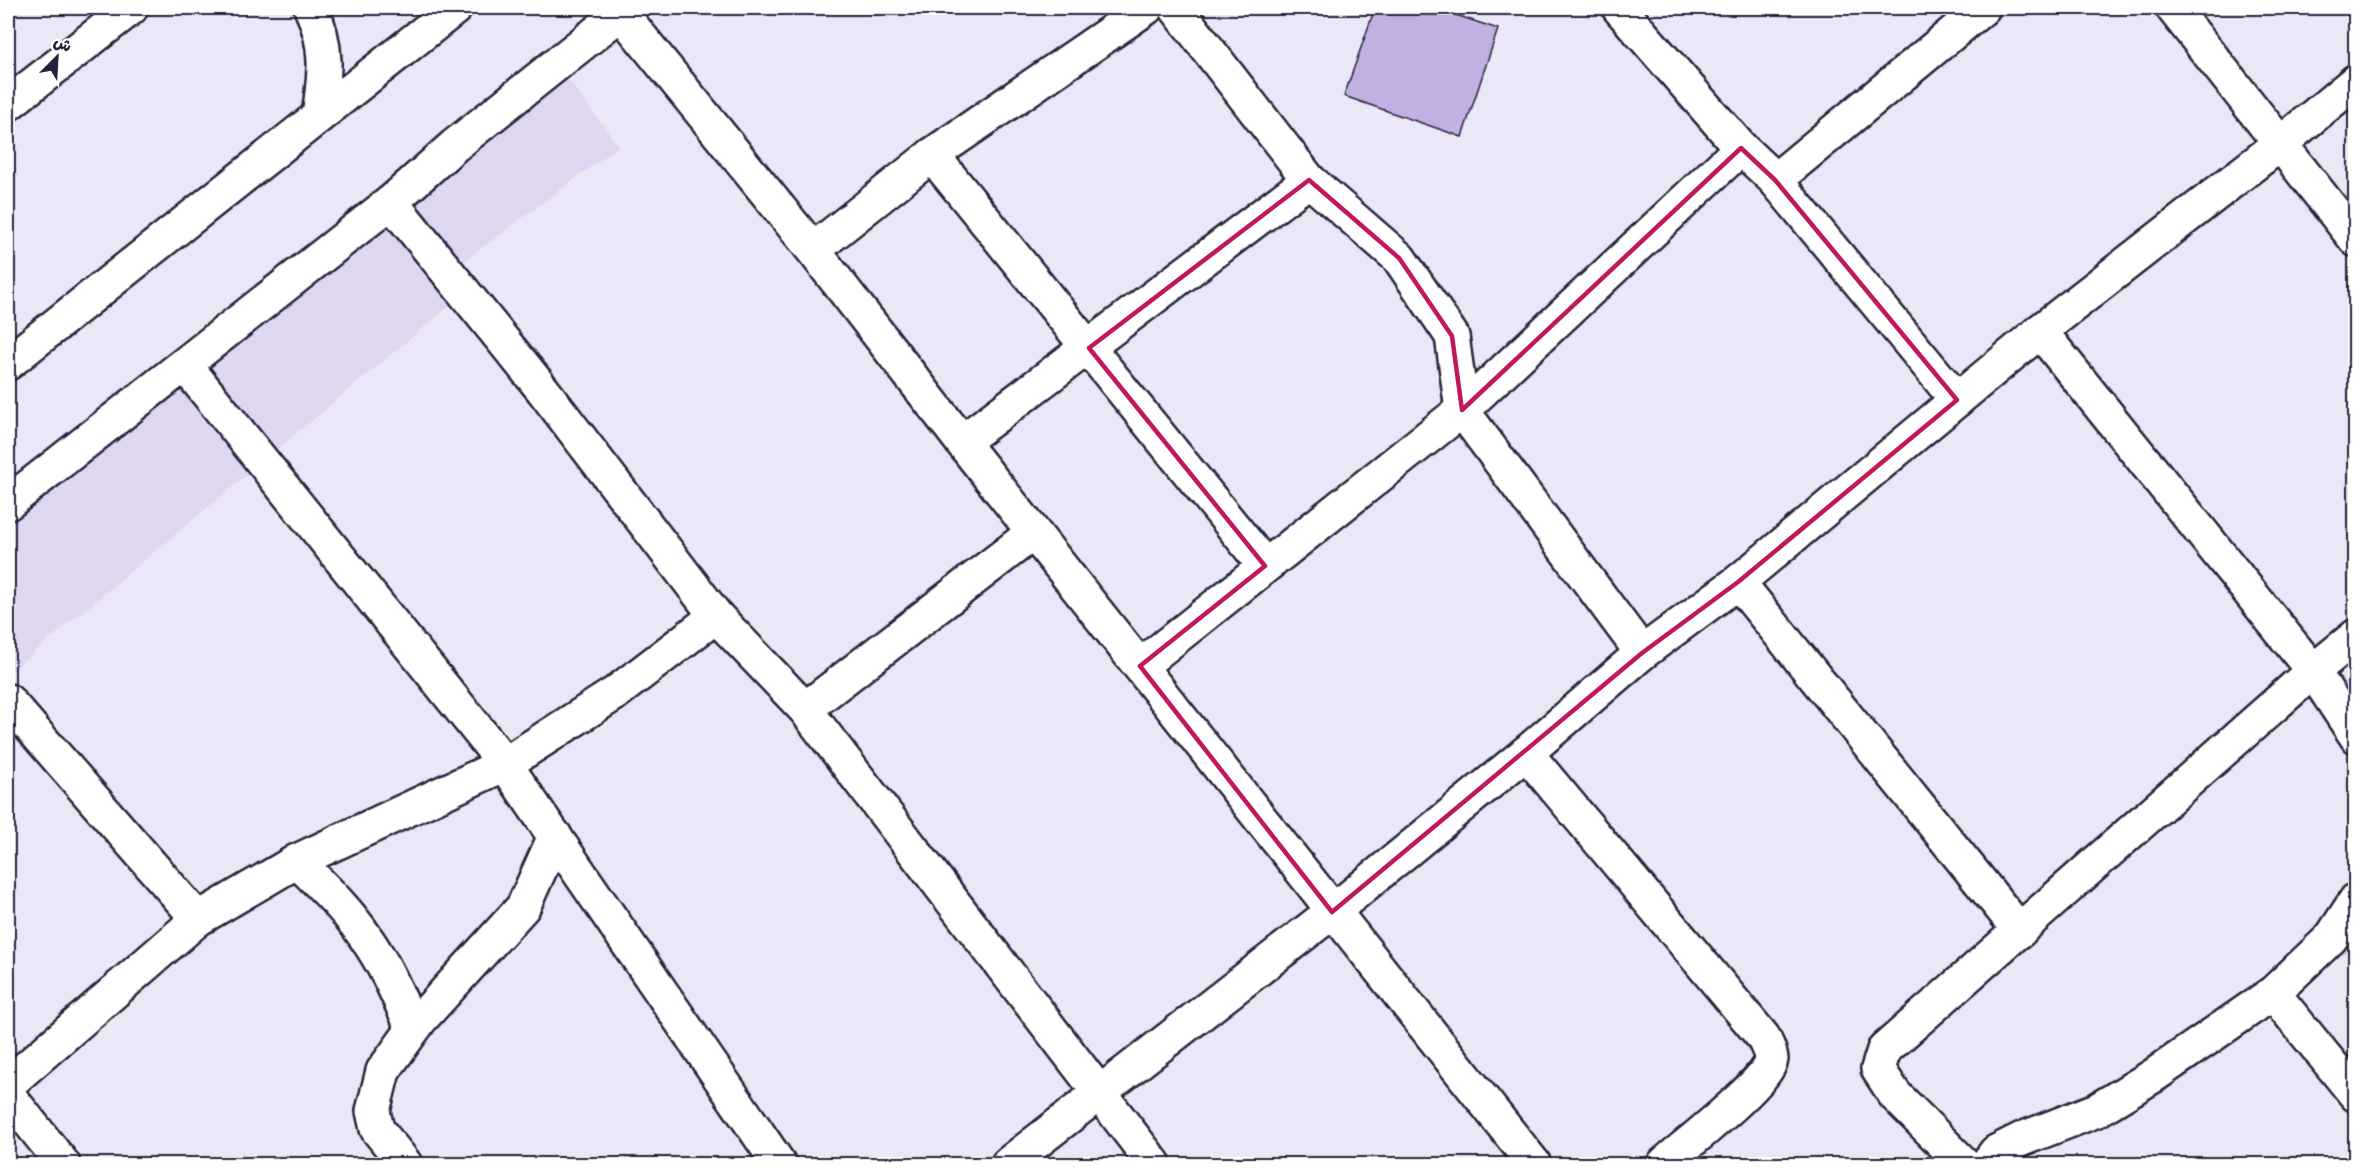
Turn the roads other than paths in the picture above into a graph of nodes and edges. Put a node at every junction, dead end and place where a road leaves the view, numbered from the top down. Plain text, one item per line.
1 (131, 8) edge
2 (311, 8) edge
3 (454, 8) edge
4 (1146, 8) edge
5 (1176, 8) edge
6 (1619, 8) edge
7 (1983, 8) edge
8 (2173, 8) edge
9 (624, 10) edge
10 (2355, 81) edge
11 (8, 104) edge
12 (319, 115) junction
13 (2280, 144) junction
14 (1740, 148) junction
15 (932, 155) junction
16 (1309, 180) junction
17 (1775, 180) junction
18 (391, 202) junction
19 (2355, 240) edge
20 (813, 250) junction
21 (2040, 331) junction
22 (1089, 348) junction
23 (8, 363) edge
24 (185, 365) junction
25 (1957, 400) junction
26 (1462, 410) junction
27 (962, 442) junction
28 (8, 503) edge
29 (1033, 533) junction
30 (1265, 567) junction
31 (1738, 582) junction
32 (716, 616) junction
33 (2355, 636) edge
34 (1642, 653) junction
35 (1140, 666) junction
36 (2313, 671) junction
37 (8, 701) edge
38 (805, 709) junction
39 (2355, 736) edge
40 (1526, 753) junction
41 (505, 764) junction
42 (555, 836) junction
43 (297, 861) junction
44 (2355, 900) edge
45 (1332, 912) junction
46 (198, 919) junction
47 (2020, 931) junction
48 (2273, 993) junction
49 (413, 1029) junction
50 (8, 1084) edge
51 (8, 1095) edge
52 (1101, 1095) junction
53 (2355, 1095) edge
54 (63, 1164) edge
55 (405, 1164) edge
56 (779, 1164) edge
57 (1008, 1164) edge
58 (1155, 1164) edge
59 (1534, 1164) edge
60 (1664, 1164) edge
61 (1964, 1164) edge
62 (1987, 1164) edge

1 - 11 street
2 - 12 street
3 - 12 street
4 - 15 street
5 - 16 street
6 - 14 street
7 - 17 street
8 - 13 street
9 - 18 street
9 - 20 street
10 - 13 street
12 - 23 street
13 - 19 street
13 - 21 street
14 - 17 street
14 - 26 street
15 - 20 street
15 - 22 street
16 - 22 street
16 - 26 street
17 - 25 street
18 - 24 street
18 - 32 street
20 - 27 street
21 - 25 street
21 - 36 street
22 - 27 street
22 - 30 street
24 - 28 street
24 - 41 street
25 - 31 street
26 - 30 street
26 - 34 street
27 - 29 street
29 - 35 street
29 - 38 street
30 - 35 street
31 - 34 street
31 - 47 street
32 - 38 street
32 - 41 street
33 - 36 street
34 - 40 street
35 - 45 street
36 - 39 street
36 - 47 street
37 - 46 street
38 - 52 street
40 - 45 street
40 - 60 street
41 - 42 street
41 - 43 street
42 - 49 street
42 - 56 street
43 - 46 street
43 - 49 street
44 - 48 street
45 - 52 street
45 - 59 street
46 - 50 street
47 - 61 street
48 - 53 street
48 - 62 street
49 - 55 street
51 - 54 street
52 - 57 street
52 - 58 street

